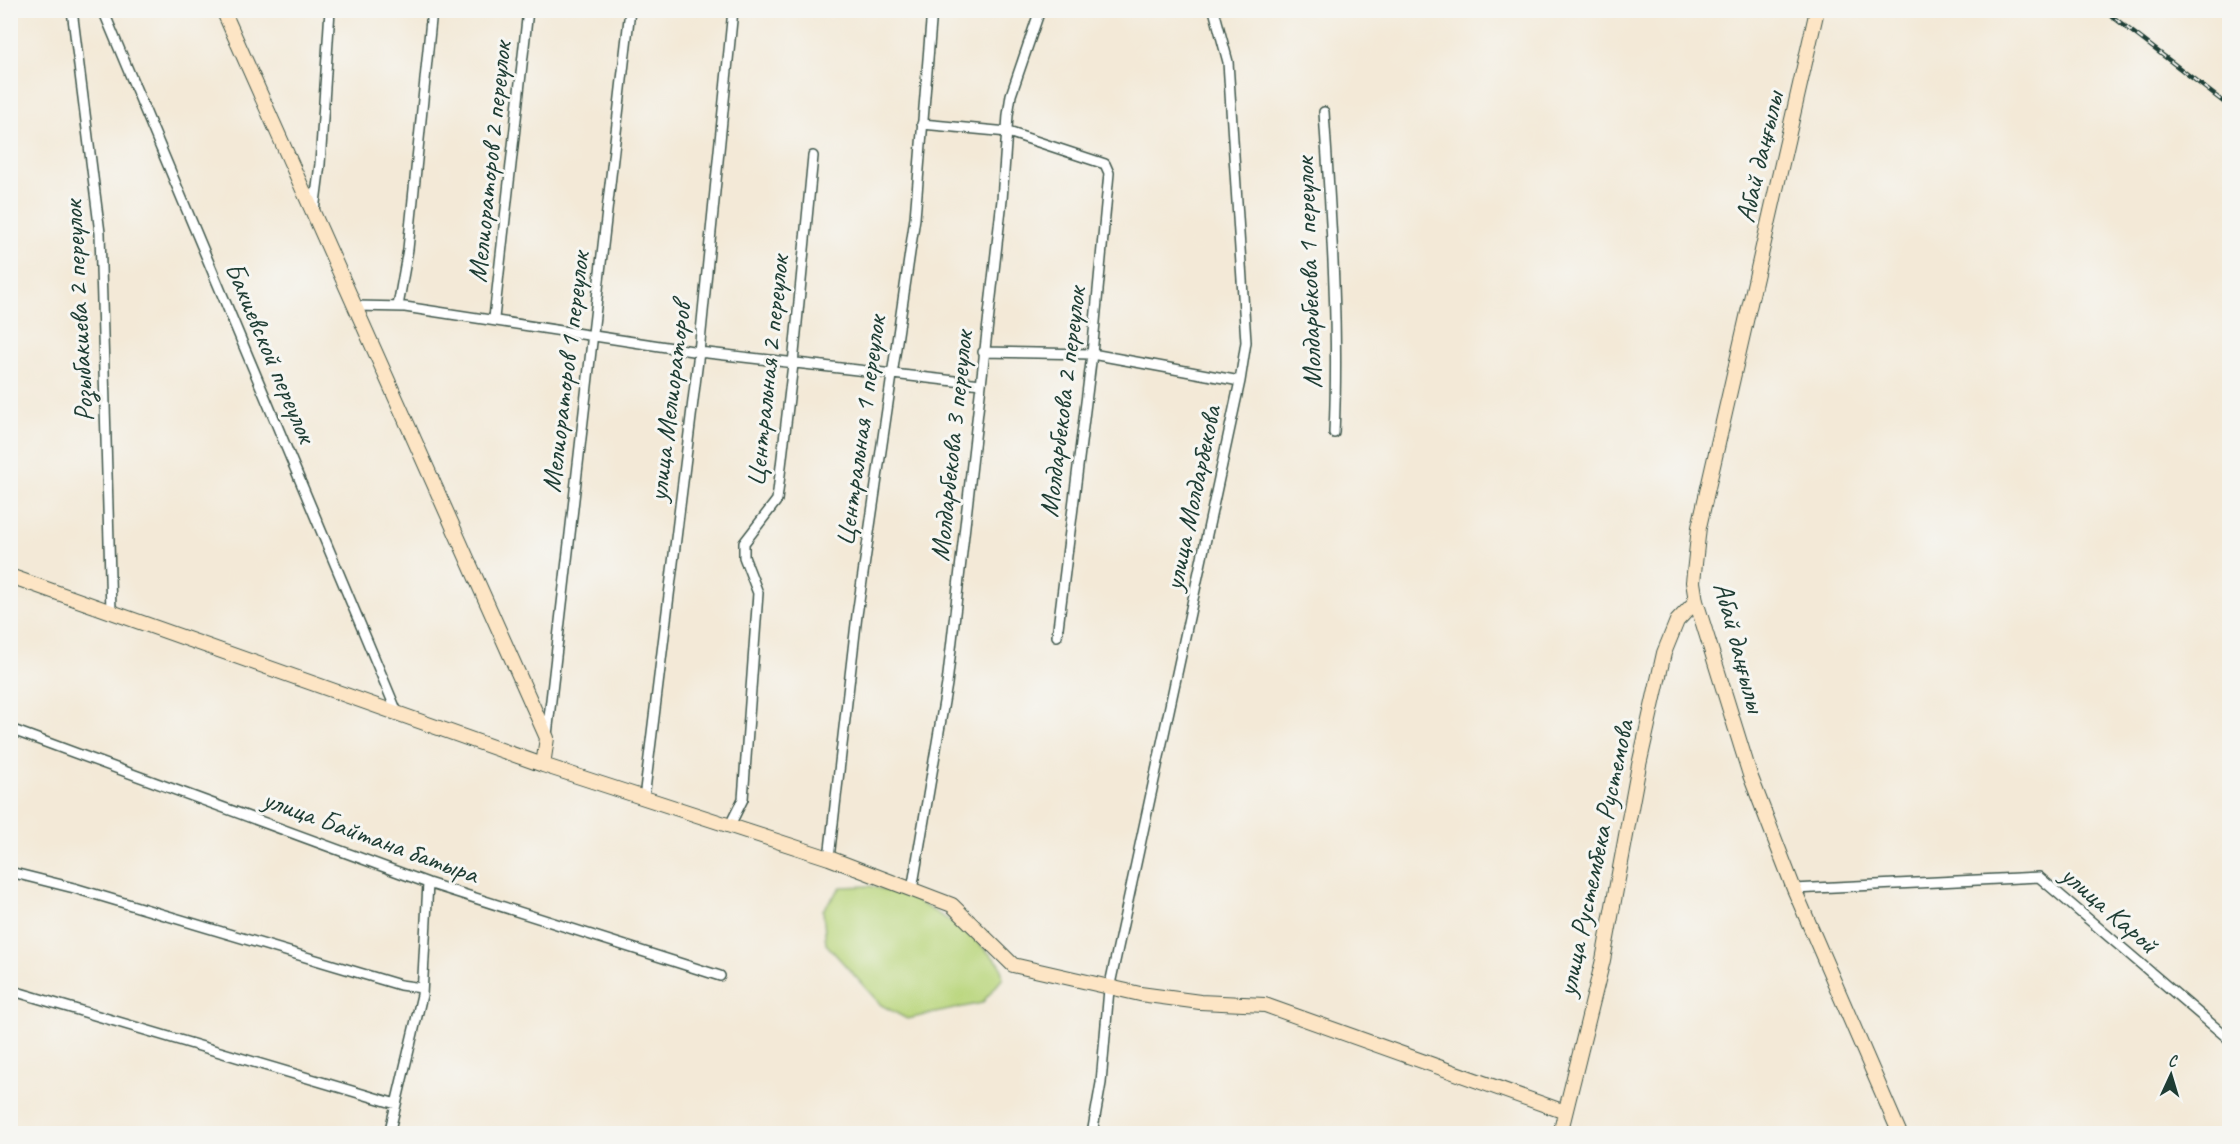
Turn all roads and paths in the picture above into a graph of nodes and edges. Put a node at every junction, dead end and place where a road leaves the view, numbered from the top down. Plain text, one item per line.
1 (72, 10) edge
2 (103, 10) edge
3 (223, 10) edge
4 (330, 10) edge
5 (432, 10) edge
6 (528, 10) edge
7 (630, 10) edge
8 (733, 10) edge
9 (932, 10) edge
10 (1041, 10) edge
11 (1214, 10) edge
12 (1817, 10) edge
13 (1324, 111) dead end
14 (922, 124) junction
15 (1008, 132) junction
16 (813, 156) dead end
17 (314, 211) junction
18 (355, 306) junction
19 (398, 306) junction
20 (494, 318) junction
21 (592, 334) junction
22 (699, 352) junction
23 (983, 352) junction
24 (1092, 354) junction
25 (793, 364) junction
26 (890, 374) junction
27 (1240, 381) junction
28 (981, 384) junction
29 (1334, 433) dead end
30 (10, 576) edge
31 (1696, 601) junction
32 (111, 611) junction
33 (1057, 636) dead end
34 (397, 712) junction
35 (10, 729) edge
36 (547, 738) junction
37 (543, 765) junction
38 (644, 798) junction
39 (730, 825) junction
40 (829, 858) junction
41 (10, 872) edge
42 (428, 883) junction
43 (1794, 889) junction
44 (912, 890) junction
45 (720, 976) dead end
46 (422, 988) junction
47 (1109, 989) junction
48 (10, 990) edge
49 (2229, 1040) edge
50 (396, 1104) junction
51 (1565, 1112) junction
52 (390, 1134) edge
53 (1092, 1134) edge
54 (1560, 1134) edge
55 (1900, 1134) edge

1 - 32 street, Розыбакиева 2 переулок
2 - 34 street, Бакиевской переулок
3 - 17 street
4 - 17 street
5 - 19 street
6 - 20 street, Мелиораторов 2 переулок
7 - 21 street, Мелиораторов 1 переулок
8 - 22 street, улица Мелиораторов
9 - 14 street, Центральная 1 переулок
10 - 15 street, Молдарбекова 3 переулок
11 - 27 street, улица Молдарбекова
12 - 31 street, Абай даңғылы
13 - 29 street, Молдарбекова 1 переулок
14 - 15 street
14 - 26 street, Центральная 1 переулок
15 - 23 street, Молдарбекова 3 переулок
15 - 24 street, Молдарбекова 2 переулок
16 - 25 street, Центральная 2 переулок
17 - 18 street
18 - 19 street
18 - 36 street
19 - 20 street
20 - 21 street
21 - 22 street
21 - 36 street, Мелиораторов 1 переулок
22 - 25 street
22 - 38 street, улица Мелиораторов
23 - 24 street
23 - 28 street, Молдарбекова 3 переулок
24 - 27 street
24 - 33 street, Молдарбекова 2 переулок
25 - 26 street
25 - 39 street, Центральная 2 переулок
26 - 28 street
26 - 40 street, Центральная 1 переулок
27 - 47 street, улица Молдарбекова
28 - 44 street, Молдарбекова 3 переулок
30 - 32 street
31 - 43 street, Абай даңғылы
31 - 51 street, улица Рустембека Рустемова
32 - 34 street
34 - 37 street
35 - 42 street, улица Байтана батыра
36 - 37 street
37 - 38 street
38 - 39 street
39 - 40 street
40 - 44 street
41 - 46 street
42 - 45 street, улица Байтана батыра
42 - 46 street
43 - 49 street, улица Карой
43 - 55 street, Абай даңғылы
44 - 47 street
46 - 50 street
47 - 51 street
47 - 53 street, улица Молдарбекова
48 - 50 street
50 - 52 street
51 - 54 street, улица Рустембека Рустемова

